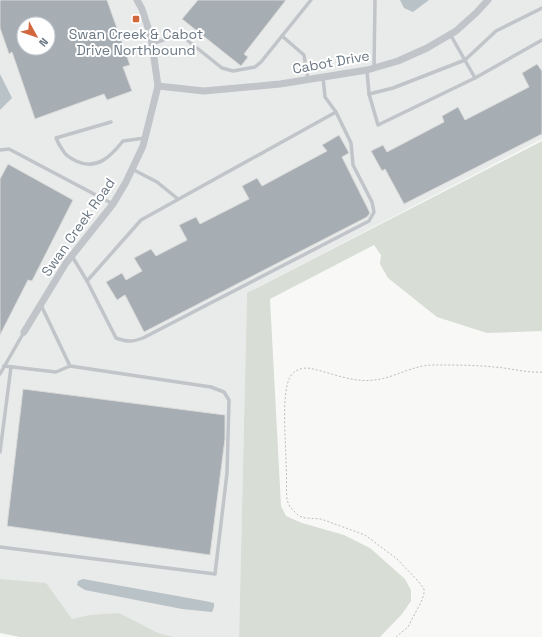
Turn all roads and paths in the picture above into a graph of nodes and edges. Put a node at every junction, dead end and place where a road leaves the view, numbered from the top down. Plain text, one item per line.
1 (137, 0) edge
2 (311, 0) edge
3 (375, 0) edge
4 (488, 0) edge
5 (542, 8) edge
6 (450, 34) junction
7 (282, 36) junction
8 (542, 40) edge
9 (152, 44) junction
10 (465, 60) junction
11 (371, 69) junction
12 (323, 77) junction
13 (475, 78) junction
14 (308, 80) junction
15 (158, 86) junction
16 (369, 94) junction
17 (336, 112) junction
18 (111, 122) dead end
19 (145, 138) junction
20 (0, 150) edge
21 (132, 169) junction
22 (178, 199) junction
23 (113, 204) junction
24 (72, 255) junction
25 (87, 281) junction
26 (41, 305) junction
27 (24, 332) joint
28 (4, 366) junction
29 (70, 366) junction
30 (11, 367) junction
31 (542, 372) edge
32 (0, 374) edge
33 (0, 452) edge
34 (0, 547) edge
35 (396, 637) edge

1 - 9 street
2 - 7 lane
3 - 11 lane
4 - 6 street, Cabot Drive
5 - 10 lane
6 - 10 lane
6 - 11 street, Cabot Drive
7 - 9 lane
7 - 14 lane
8 - 13 lane
9 - 15 street
10 - 13 lane
10 - 16 lane
11 - 12 street, Cabot Drive
11 - 16 lane
12 - 14 street, Cabot Drive
12 - 17 lane
13 - 16 lane
14 - 15 street, Cabot Drive
15 - 19 street, Swan Creek Road
17 - 22 lane
17 - 25 lane
18 - 19 lane
19 - 21 street, Swan Creek Road
20 - 23 lane
21 - 22 lane
21 - 23 street, Swan Creek Road
22 - 25 lane
23 - 24 street, Swan Creek Road
24 - 25 lane
24 - 26 street, Swan Creek Road
26 - 27 street, Swan Creek Road
26 - 29 lane
27 - 28 lane
28 - 30 lane
28 - 32 lane
29 - 30 lane
29 - 34 lane
30 - 33 lane
31 - 35 path

